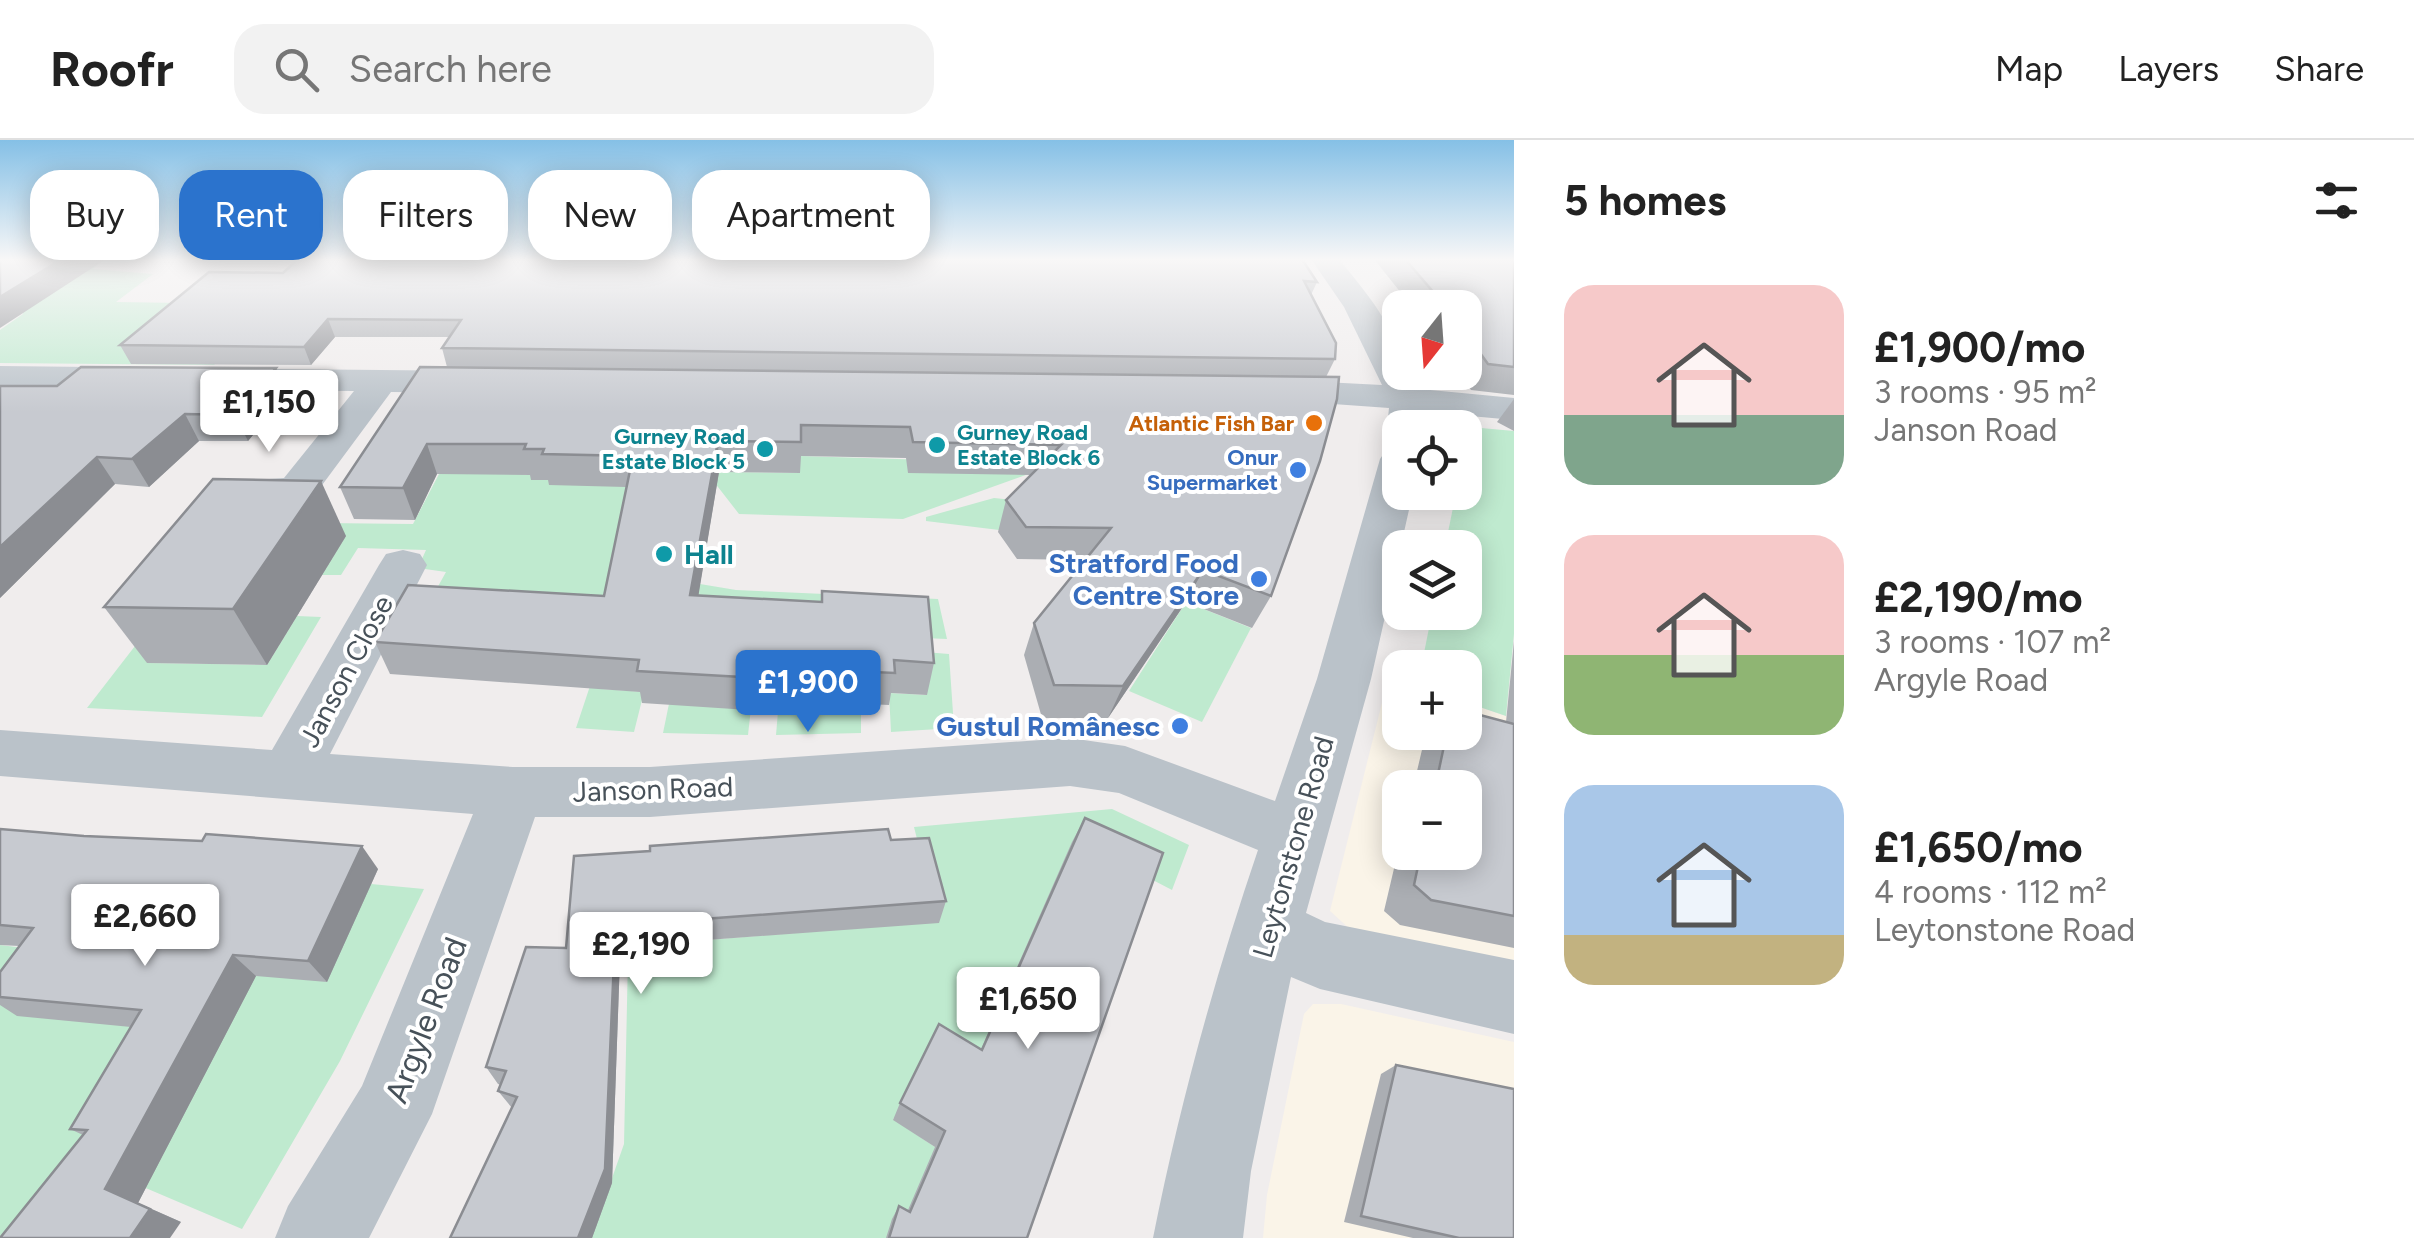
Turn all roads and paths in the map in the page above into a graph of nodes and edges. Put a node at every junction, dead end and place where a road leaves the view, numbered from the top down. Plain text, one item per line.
1 (1361, 310) edge
2 (0, 377) edge
3 (381, 381) junction
4 (508, 382) edge
5 (1220, 390) edge
6 (1514, 409) edge
7 (1398, 410) edge
8 (1482, 415) edge
9 (1382, 418) edge
10 (242, 491) edge
11 (1385, 510) edge
12 (403, 565) dead end
13 (0, 753) edge
14 (288, 776) junction
15 (512, 792) junction
16 (1294, 836) junction
17 (1266, 930) junction
18 (1514, 996) edge
19 (320, 1238) edge
20 (1198, 1238) edge

1 - 7 street
2 - 3 street
3 - 4 street
3 - 10 street
5 - 9 street
6 - 8 street
11 - 16 street, Leytonstone Road
12 - 14 street, Janson Close
13 - 14 street, Janson Road
14 - 15 street, Janson Road
15 - 16 street, Janson Road
15 - 19 street, Argyle Road
16 - 17 street, Leytonstone Road
17 - 18 street
17 - 20 street, Leytonstone Road

